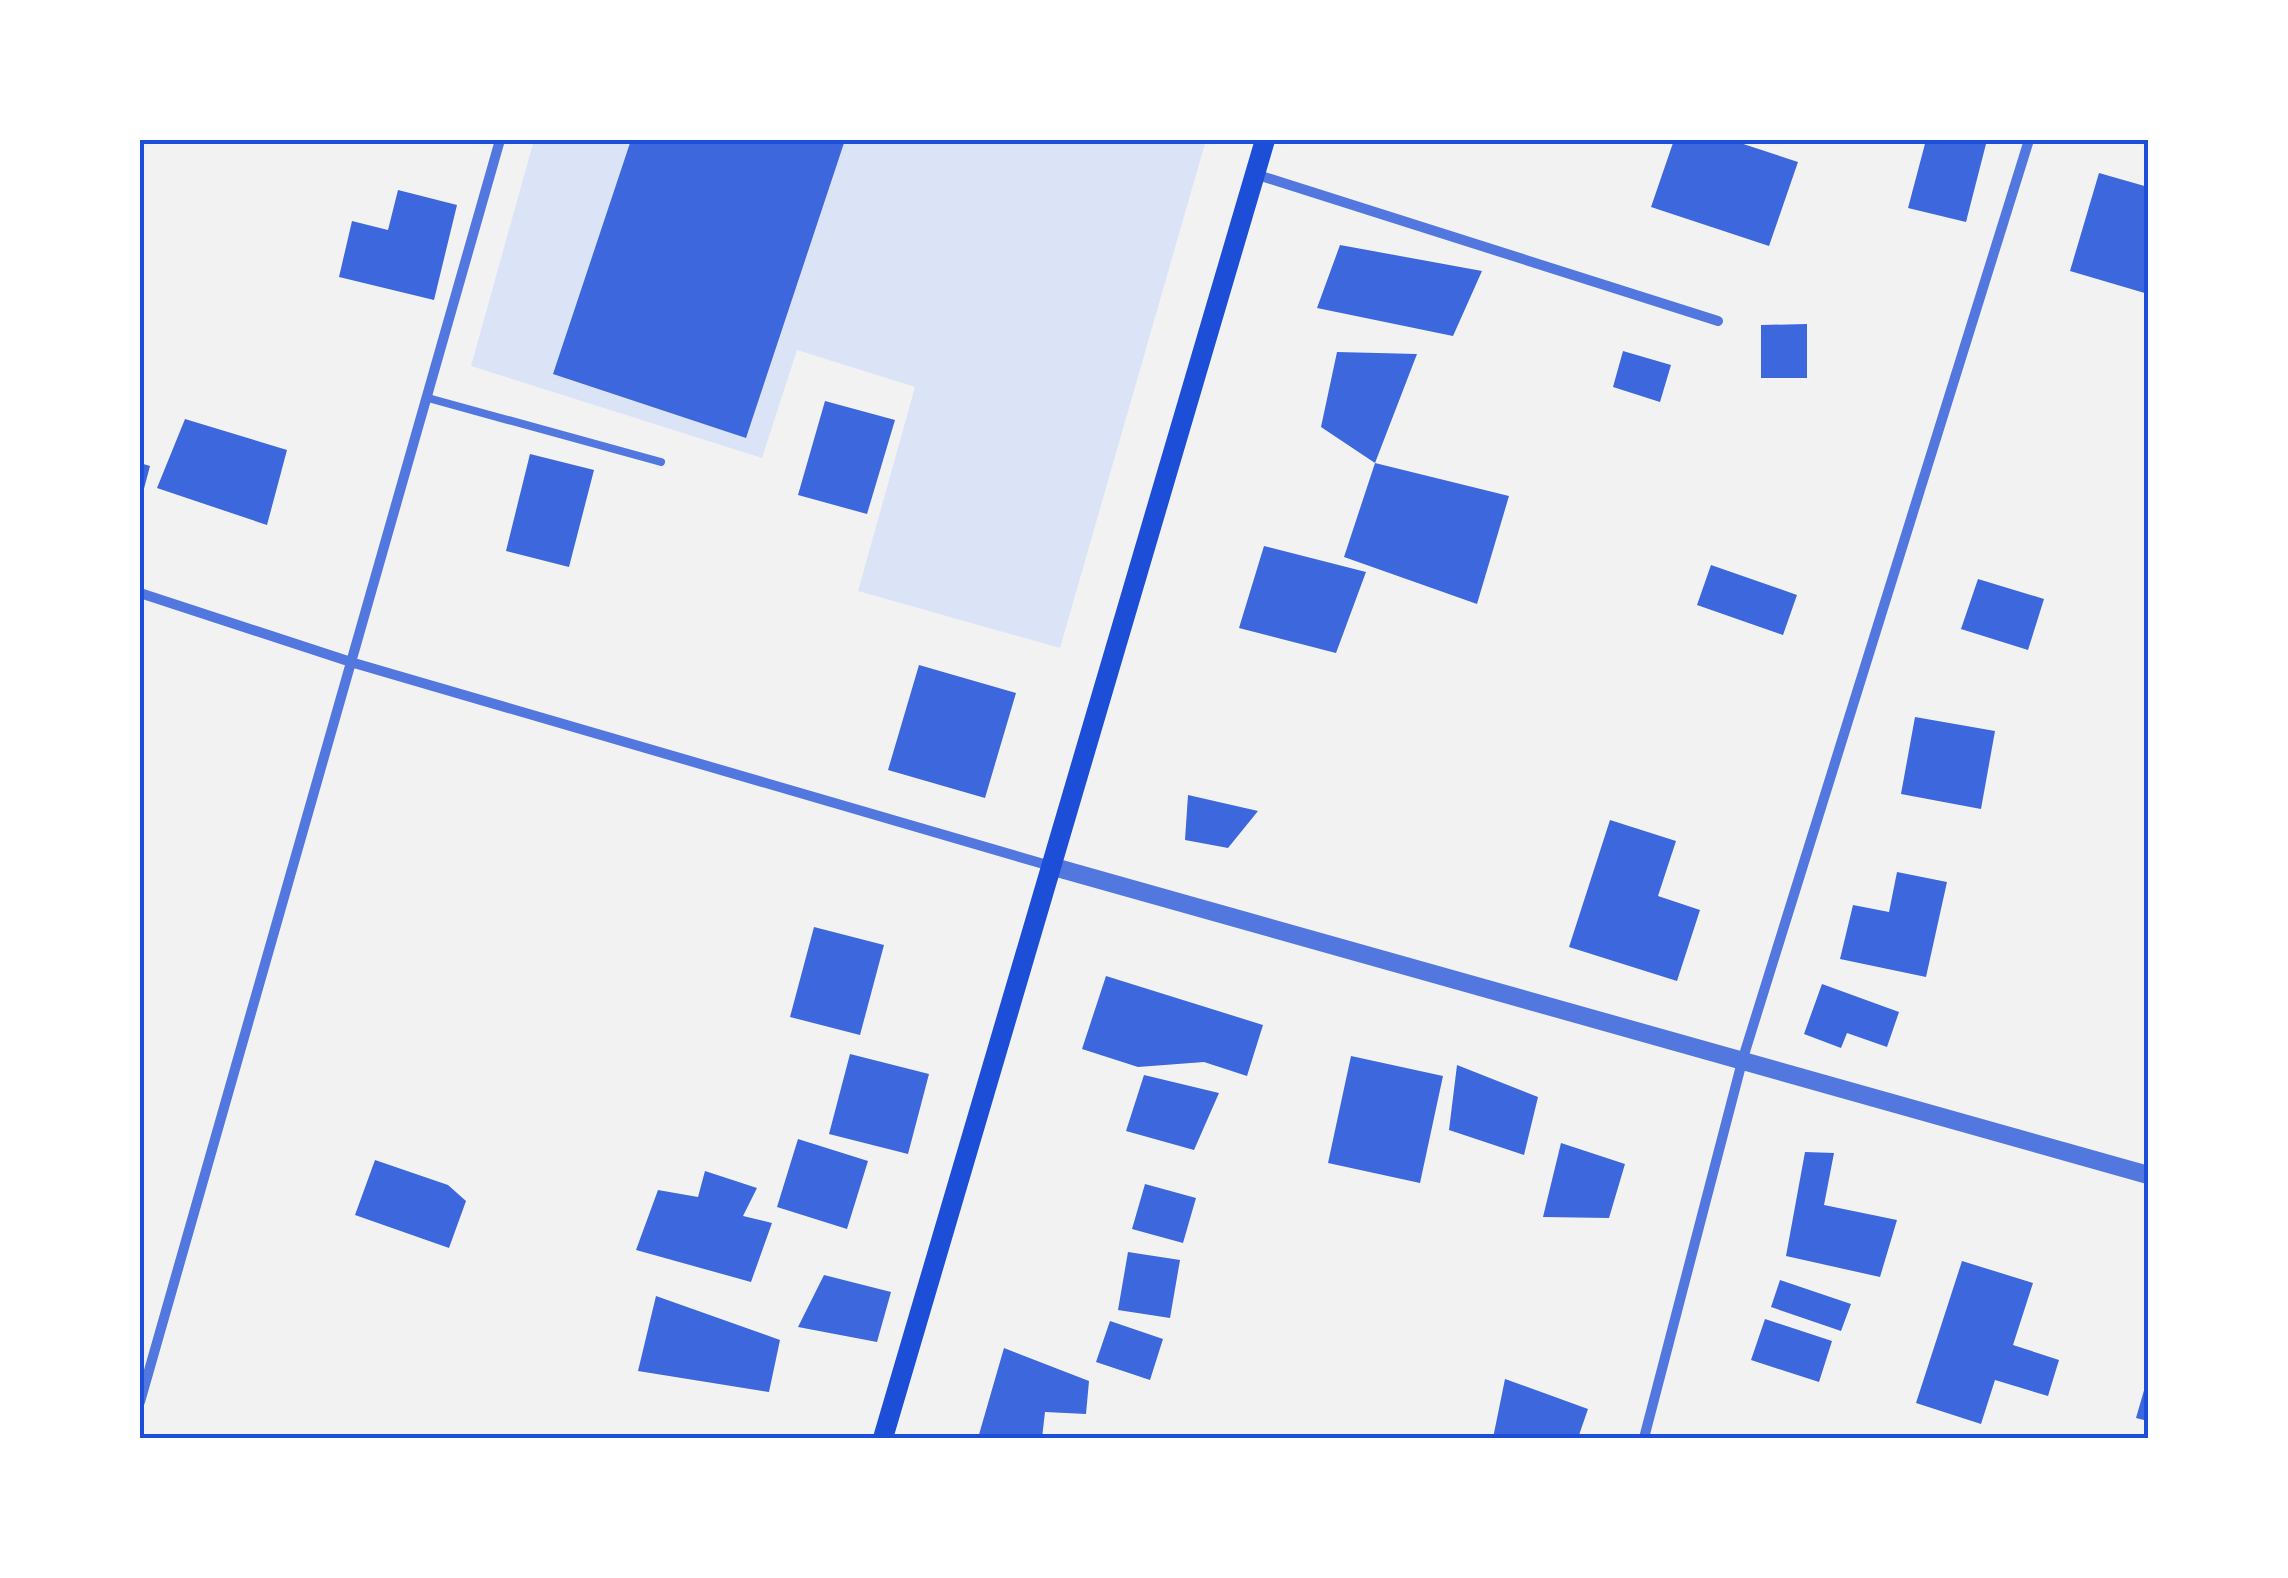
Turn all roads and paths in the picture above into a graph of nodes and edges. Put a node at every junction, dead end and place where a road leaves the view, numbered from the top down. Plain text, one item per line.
1 (500, 140) edge
2 (1264, 140) edge
3 (2028, 140) edge
4 (1254, 174) junction
5 (1718, 321) dead end
6 (428, 398) junction
7 (661, 462) dead end
8 (140, 593) edge
9 (354, 663) junction
10 (1054, 867) junction
11 (1743, 1058) junction
12 (2148, 1175) edge
13 (140, 1402) edge
14 (884, 1438) edge
15 (1644, 1438) edge

1 - 6 street
2 - 4 main road
3 - 11 street
4 - 5 street
4 - 10 main road
6 - 7 lane
6 - 9 street
8 - 9 street
9 - 10 street
9 - 13 street
10 - 11 street
10 - 14 main road
11 - 12 street
11 - 15 street

